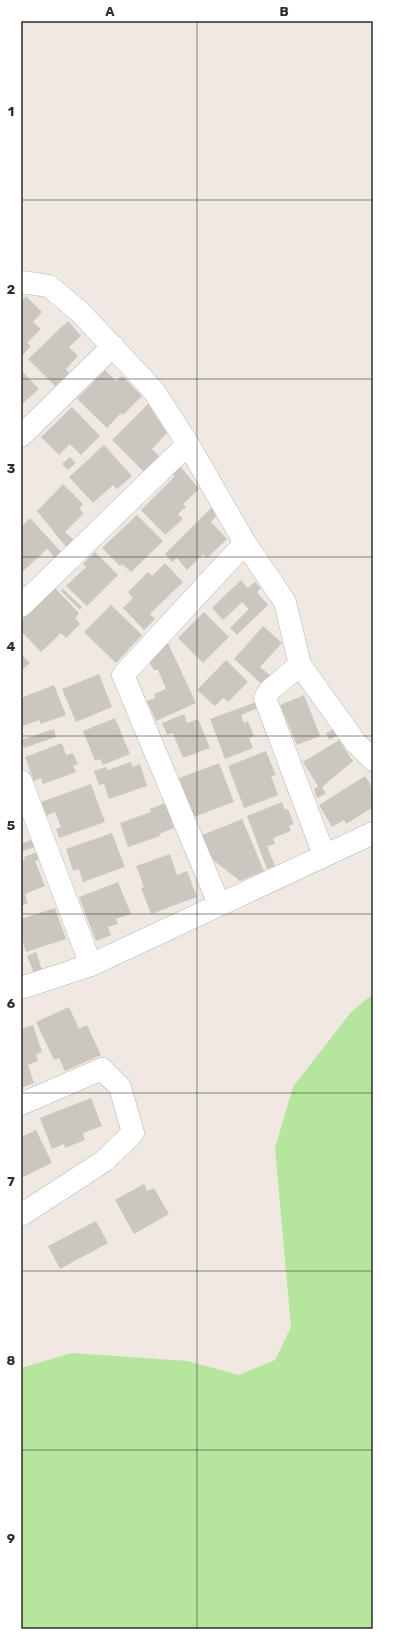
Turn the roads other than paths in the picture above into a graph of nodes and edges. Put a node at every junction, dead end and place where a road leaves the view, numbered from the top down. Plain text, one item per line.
1 (21, 282) edge
2 (113, 346) junction
3 (21, 436) edge
4 (188, 444) junction
5 (245, 543) junction
6 (21, 606) edge
7 (300, 666) junction
8 (373, 760) edge
9 (21, 781) edge
10 (373, 833) edge
11 (324, 855) junction
12 (219, 904) junction
13 (90, 965) junction
14 (21, 988) edge
15 (21, 1104) edge
16 (21, 1215) edge

1 - 2 street
2 - 3 street
2 - 4 street
4 - 5 street
4 - 6 street
5 - 7 street
5 - 12 street
7 - 8 street
7 - 11 street
9 - 13 street
10 - 11 street
11 - 12 street
12 - 13 street
13 - 14 street
15 - 16 street

